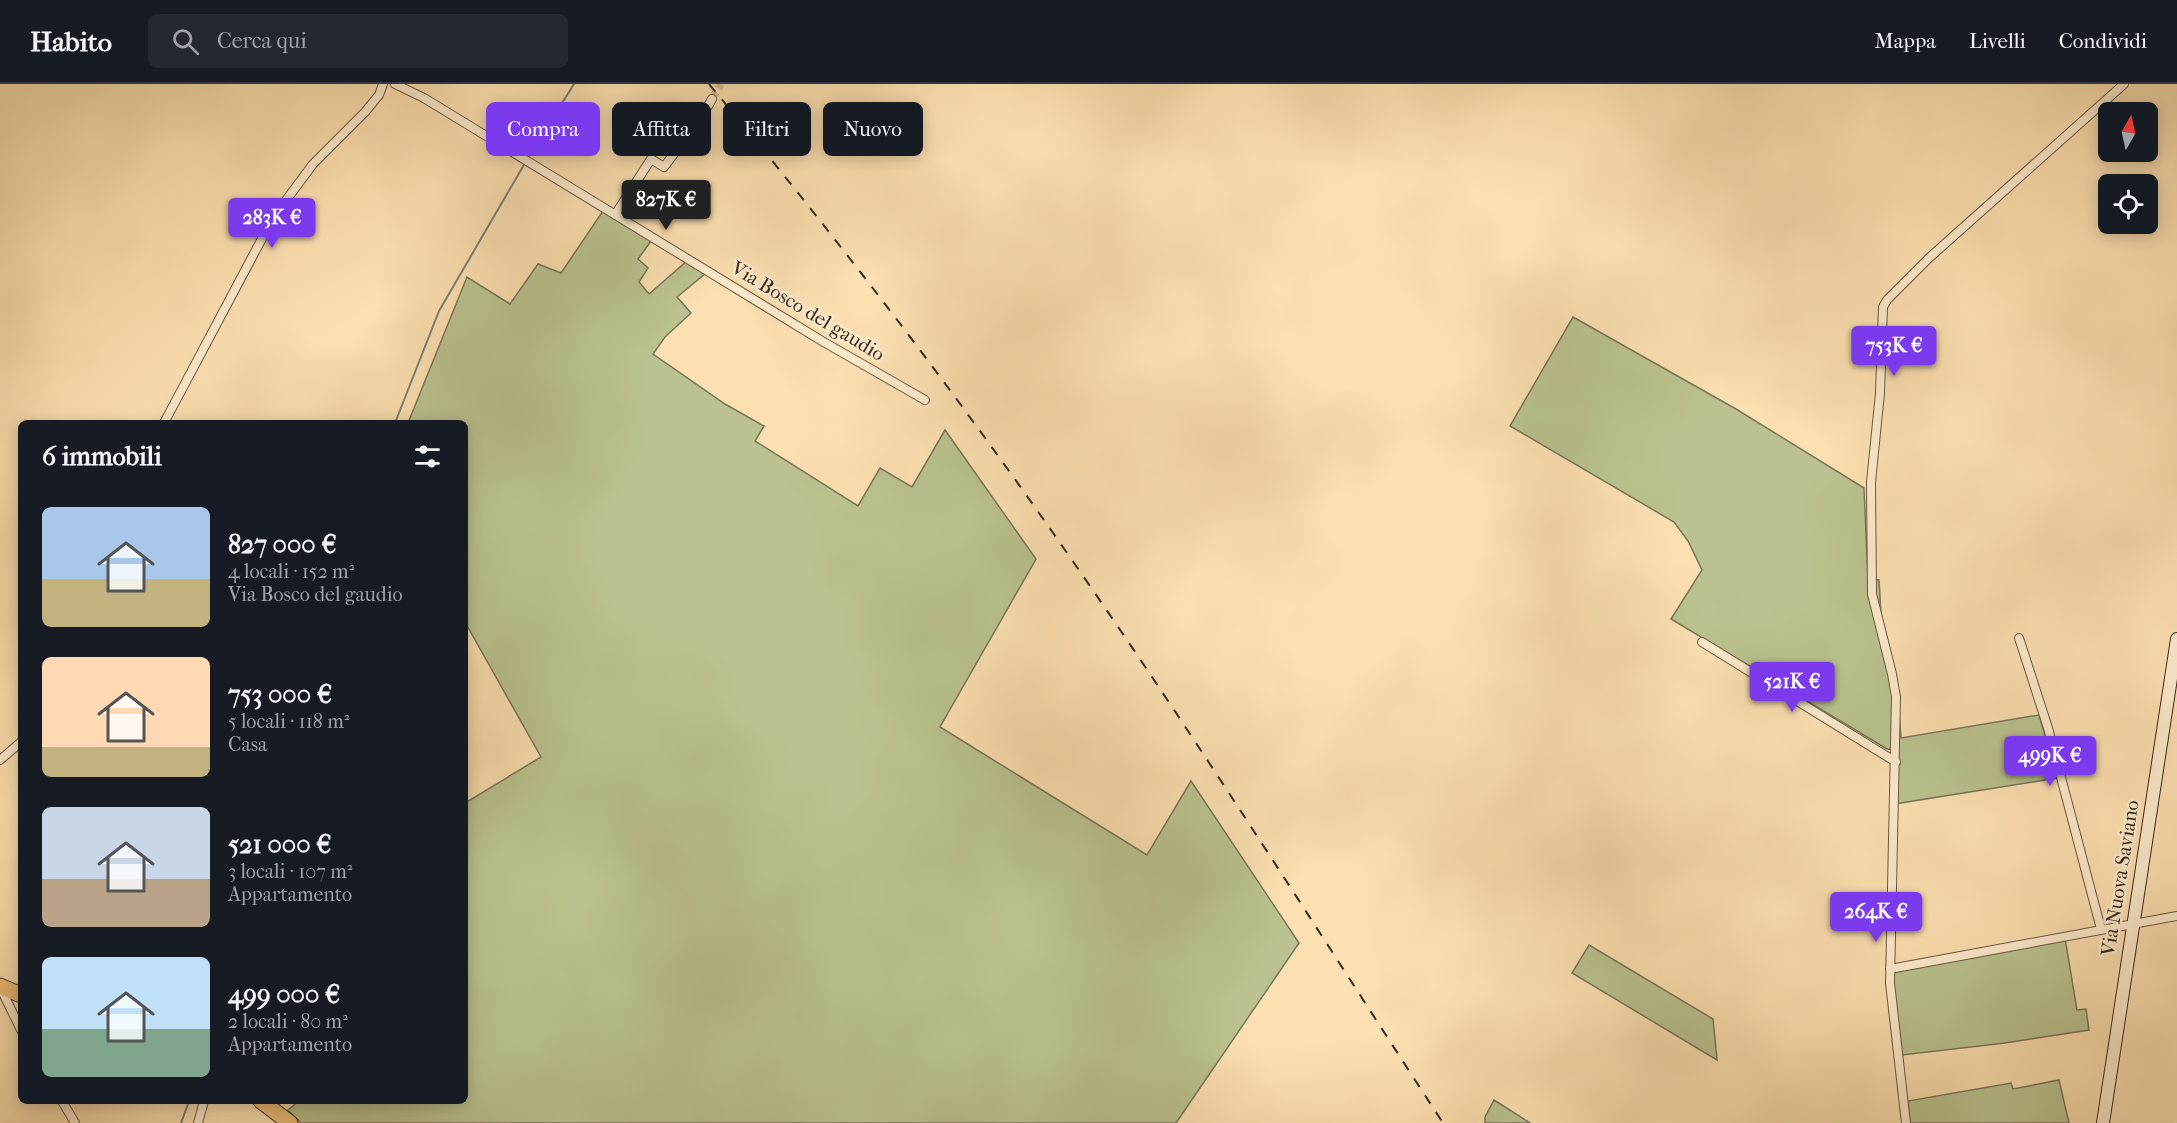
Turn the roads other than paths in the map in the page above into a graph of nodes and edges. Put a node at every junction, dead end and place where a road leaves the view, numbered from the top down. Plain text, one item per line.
1 (383, 84) edge
2 (395, 84) edge
3 (2124, 84) edge
4 (712, 99) tunnel mouth
5 (615, 215) junction
6 (925, 400) dead end
7 (166, 420) edge
8 (2019, 638) dead end
9 (2177, 639) edge
10 (1702, 642) dead end
11 (18, 745) edge
12 (0, 760) edge
13 (1896, 762) junction
14 (2177, 916) edge
15 (2133, 925) junction
16 (2102, 929) junction
17 (1890, 969) junction
18 (0, 986) edge
19 (18, 994) edge
20 (18, 1024) edge
21 (64, 1104) edge
22 (203, 1104) edge
23 (265, 1104) edge
24 (75, 1123) edge
25 (198, 1123) edge
26 (290, 1123) edge
27 (1906, 1123) edge
28 (2103, 1123) edge

1 - 7 street
2 - 5 street, Via Bosco del gaudio
3 - 13 street
4 - 5 street
5 - 6 street, Via Bosco del gaudio
8 - 16 street
9 - 15 main road, Via Nuova Saviano
10 - 13 street
11 - 12 street
13 - 17 street
14 - 15 street
15 - 16 street
15 - 28 main road, Via Nuova Saviano
16 - 17 street
17 - 27 street
18 - 19 highway
18 - 20 street
21 - 24 street
22 - 25 street
23 - 26 highway

